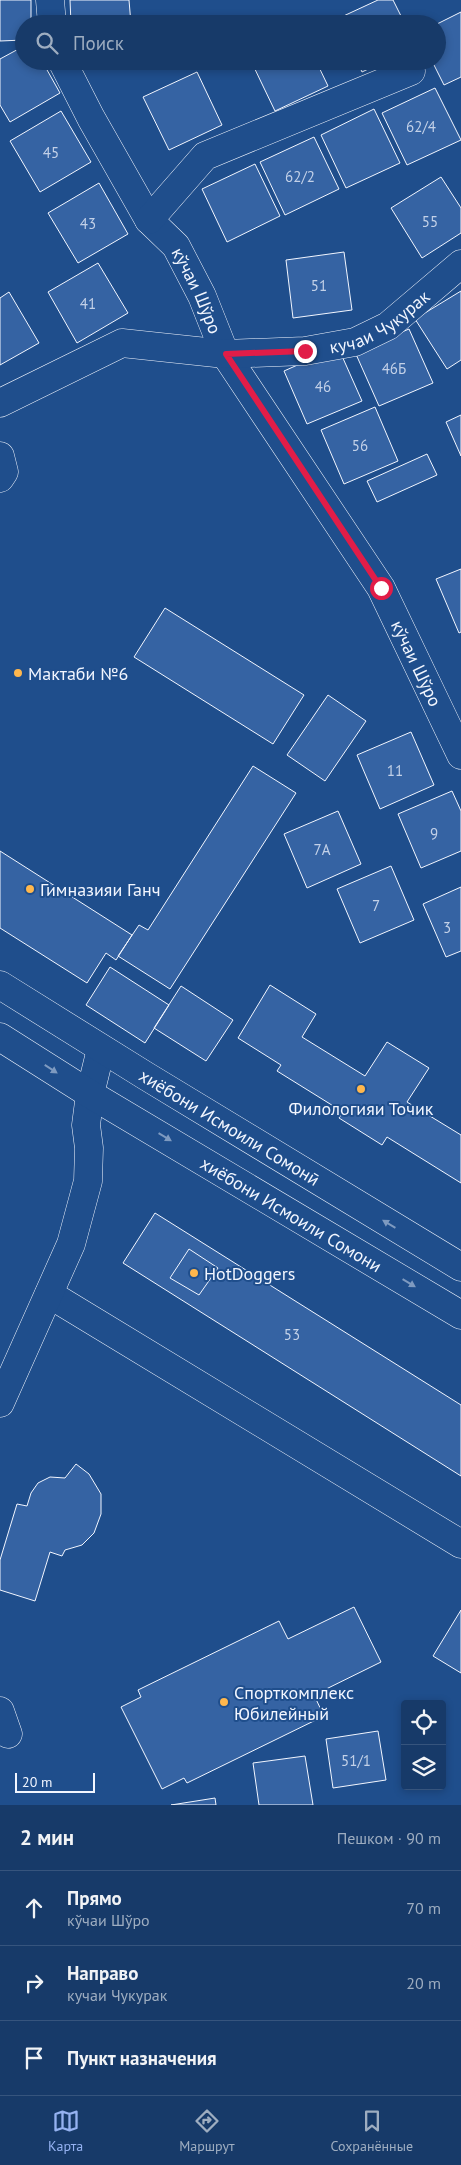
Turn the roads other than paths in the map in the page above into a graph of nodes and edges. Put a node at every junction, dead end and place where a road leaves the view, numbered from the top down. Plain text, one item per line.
1 (50, 0) edge
2 (51, 15) edge
3 (66, 70) edge
4 (411, 71) dead end
5 (149, 220) junction
6 (461, 264) edge
7 (226, 354) junction
8 (0, 403) edge
9 (0, 456) edge
10 (0, 478) edge
11 (461, 755) edge
12 (0, 985) edge
13 (36, 1007) junction
14 (4, 1045) edge
15 (101, 1049) junction
16 (90, 1094) junction
17 (461, 1267) edge
18 (49, 1294) junction
19 (461, 1314) edge
20 (0, 1403) edge
21 (461, 1544) edge

1 - 2 street
3 - 5 street, кўчаи Шўро
4 - 5 street
5 - 7 street, кўчаи Шўро
6 - 7 street, кучаи Чукурак
7 - 8 street, кучаи Чукурак
7 - 11 street, кўчаи Шўро
9 - 10 street
12 - 13 street, хиёбони Исмоили Сомонӣ
13 - 14 street
13 - 15 street, хиёбони Исмоили Сомонӣ
14 -> 16 street
15 - 16 street
17 -> 15 street, хиёбони Исмоили Сомонӣ
16 - 18 street
16 -> 19 street, хиёбони Исмоили Сомони
18 - 20 street
18 - 21 street

